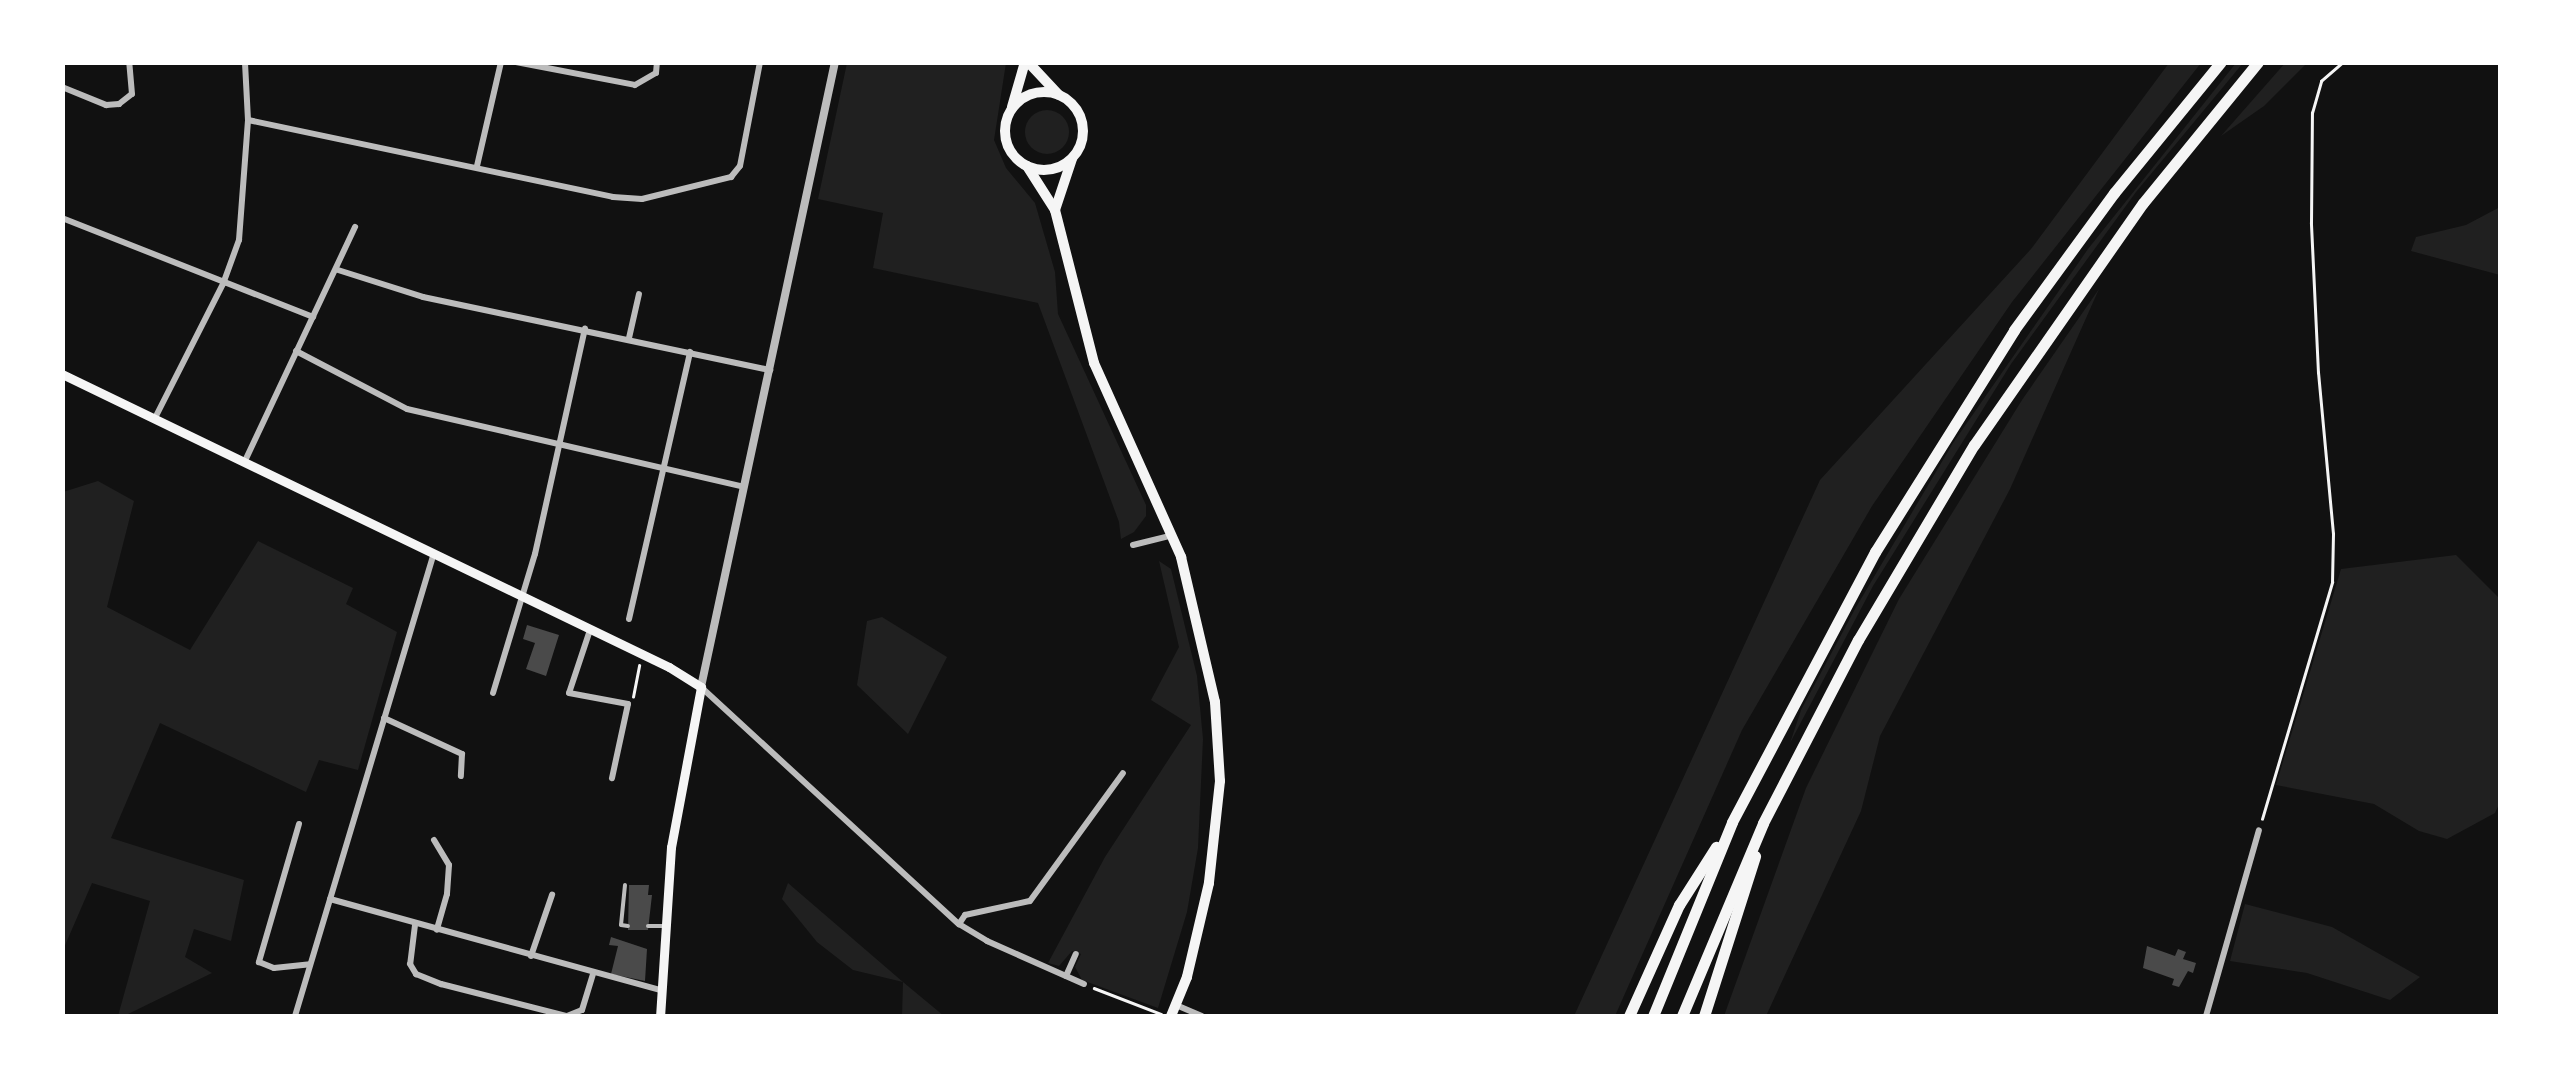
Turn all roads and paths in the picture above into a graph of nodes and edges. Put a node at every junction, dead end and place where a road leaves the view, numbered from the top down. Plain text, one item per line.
1 (129, 62) edge
2 (245, 62) edge
3 (500, 62) edge
4 (516, 62) edge
5 (657, 62) edge
6 (760, 62) edge
7 (835, 62) edge
8 (1027, 62) edge
9 (2222, 62) edge
10 (2258, 62) edge
11 (2343, 62) edge
12 (62, 87) edge
13 (1059, 95) junction
14 (1012, 108) junction
15 (248, 120) junction
16 (1073, 156) junction
17 (477, 166) junction
18 (1027, 166) junction
19 (1056, 210) junction
20 (62, 218) edge
21 (356, 226) dead end
22 (338, 270) junction
23 (222, 284) junction
24 (639, 294) dead end
25 (313, 317) junction
26 (585, 328) junction
27 (629, 338) junction
28 (296, 352) junction
29 (690, 352) junction
30 (772, 370) junction
31 (62, 374) edge
32 (155, 418) junction
33 (558, 442) junction
34 (244, 462) junction
35 (662, 468) junction
36 (746, 488) junction
37 (1171, 535) junction
38 (1133, 545) dead end
39 (433, 554) junction
40 (523, 597) junction
41 (629, 619) dead end
42 (590, 630) junction
43 (642, 654) junction
44 (701, 687) junction
45 (494, 692) dead end
46 (628, 704) junction
47 (384, 718) junction
48 (1123, 773) dead end
49 (461, 776) dead end
50 (612, 778) dead end
51 (1732, 822) junction
52 (1763, 822) junction
53 (299, 824) dead end
54 (2259, 830) joint
55 (434, 840) dead end
56 (625, 886) dead end
57 (552, 895) dead end
58 (330, 899) junction
59 (959, 924) junction
60 (416, 925) junction
61 (628, 926) dead end
62 (648, 926) dead end
63 (664, 926) junction
64 (436, 930) junction
65 (1076, 954) dead end
66 (531, 956) junction
67 (310, 964) junction
68 (593, 974) junction
69 (1066, 976) junction
70 (1084, 984) joint
71 (661, 990) junction
72 (1176, 1004) junction
73 (295, 1016) edge
74 (660, 1016) edge
75 (1170, 1016) edge
76 (1202, 1016) edge
77 (1629, 1016) edge
78 (1653, 1016) edge
79 (1682, 1016) edge
80 (1704, 1016) edge
81 (2206, 1016) edge

1 - 12 street
2 - 15 street
3 - 17 street
4 - 5 street
6 - 17 street
7 - 30 street
8 - 13 main road
8 - 14 main road
9 - 51 highway
10 - 52 highway
11 - 54 path
13 - 14 main road
13 - 16 main road
14 - 18 main road
15 - 17 street
15 - 23 street
16 - 18 main road
16 - 19 main road
18 - 19 main road
19 - 37 main road
20 - 23 street
21 - 22 street
22 - 25 street
22 - 26 street
23 - 25 street
23 - 32 street
24 - 27 street
25 - 28 street
26 - 27 street
26 - 33 street
27 - 29 street
28 - 33 street
28 - 34 street
29 - 30 street
29 - 35 street
30 - 36 street
31 - 32 main road
32 - 34 main road
33 - 35 street
33 - 40 street
34 - 39 main road
35 - 36 street
35 - 41 street
36 - 44 street
37 - 38 street
37 - 72 main road
39 - 40 main road
39 - 47 street
40 - 42 main road
40 - 45 street
42 - 43 main road
42 - 46 street
43 - 44 main road
43 - 46 path
44 - 59 street
44 - 63 main road
46 - 50 street
47 - 49 street
47 - 58 street
48 - 59 street
51 - 77 highway
51 - 78 highway
52 - 79 highway
52 - 80 highway
53 - 67 street
54 - 81 street
55 - 64 street
56 - 61 lane
57 - 66 street
58 - 60 street
58 - 67 street
59 - 69 street
60 - 64 street
60 - 68 street
62 - 63 lane
63 - 71 main road
64 - 66 street
65 - 69 street
66 - 68 street
67 - 73 street
68 - 71 street
69 - 70 street
70 - 75 path
71 - 74 main road
72 - 75 main road
72 - 76 street

